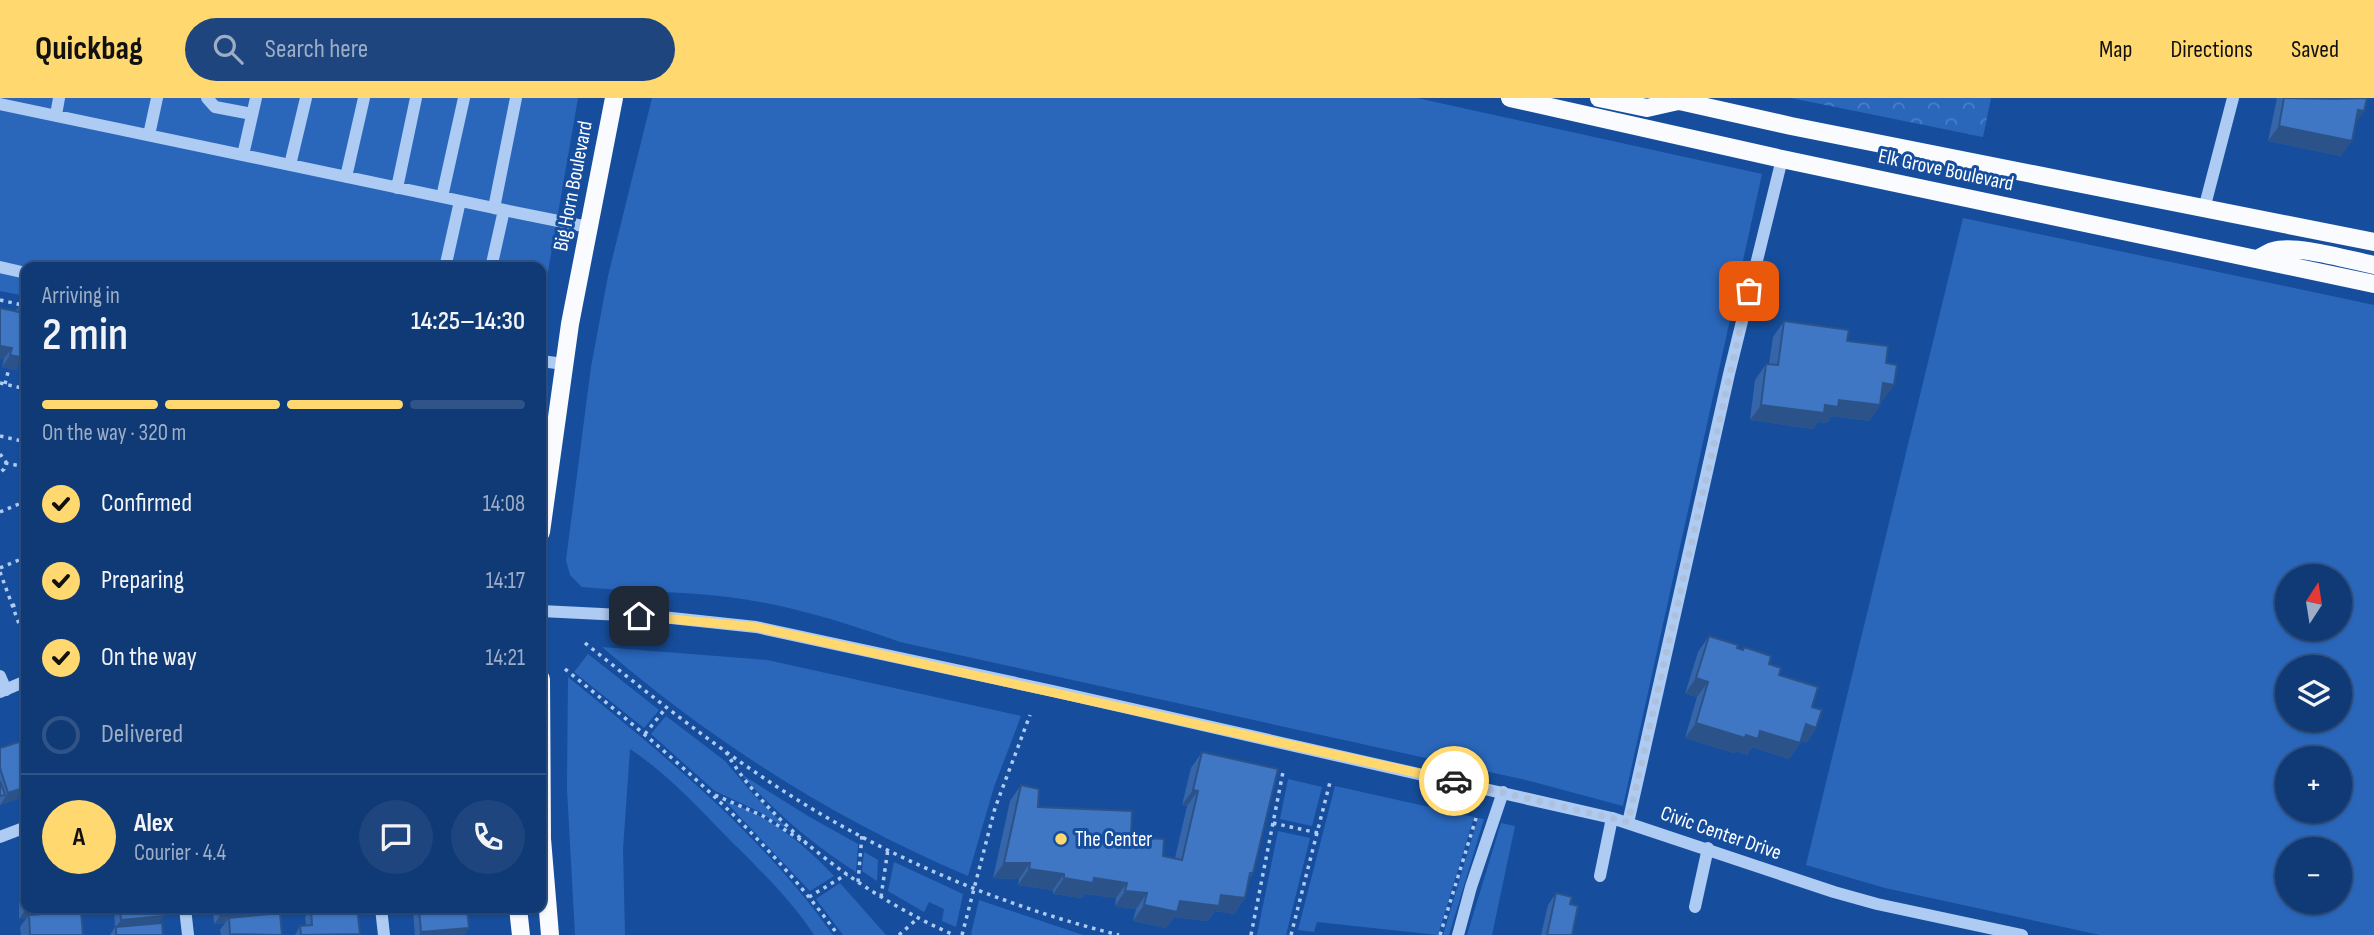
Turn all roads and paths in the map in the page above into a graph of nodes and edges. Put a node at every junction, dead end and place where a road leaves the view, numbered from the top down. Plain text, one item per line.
1 (59, 98) edge
2 (156, 98) edge
3 (207, 98) edge
4 (256, 98) edge
5 (306, 98) edge
6 (364, 98) edge
7 (416, 98) edge
8 (464, 98) edge
9 (516, 98) edge
10 (614, 98) edge
11 (1510, 98) edge
12 (1599, 98) edge
13 (2233, 98) edge
14 (1672, 99) edge
15 (2, 102) edge
16 (252, 114) junction
17 (56, 116) junction
18 (149, 135) junction
19 (243, 155) junction
20 (1782, 159) junction
21 (290, 165) junction
22 (346, 177) junction
23 (397, 188) junction
24 (442, 197) junction
25 (460, 201) junction
26 (499, 209) junction
27 (2204, 209) junction
28 (588, 227) junction
29 (2374, 242) edge
30 (2257, 259) junction
31 (446, 262) edge
32 (492, 262) edge
33 (2374, 265) edge
34 (0, 267) edge
35 (21, 272) edge
36 (2374, 284) edge
37 (0, 300) edge
38 (21, 305) edge
39 (21, 312) edge
40 (20, 316) edge
41 (546, 361) edge
42 (564, 363) junction
43 (9, 368) edge
44 (3, 384) edge
45 (21, 388) edge
46 (0, 436) edge
47 (21, 441) edge
48 (0, 454) edge
49 (5, 463) junction
50 (21, 466) edge
51 (0, 473) edge
52 (546, 495) edge
53 (21, 503) edge
54 (0, 512) edge
55 (21, 560) edge
56 (0, 570) edge
57 (21, 603) edge
58 (12, 606) junction
59 (546, 611) edge
60 (21, 630) edge
61 (585, 643) dead end
62 (565, 669) dead end
63 (0, 676) edge
64 (21, 683) edge
65 (3, 691) edge
66 (666, 708) junction
67 (1031, 715) dead end
68 (645, 734) junction
69 (725, 751) junction
70 (1283, 772) dead end
71 (1331, 782) dead end
72 (1503, 792) junction
73 (713, 794) junction
74 (1477, 815) dead end
75 (1612, 818) junction
76 (1628, 822) junction
77 (1273, 823) junction
78 (21, 829) edge
79 (1318, 833) junction
80 (862, 835) junction
81 (0, 837) edge
82 (1708, 848) junction
83 (815, 849) junction
84 (888, 849) junction
85 (847, 874) junction
86 (1600, 876) dead end
87 (858, 882) junction
88 (546, 887) edge
89 (973, 887) junction
90 (809, 897) junction
91 (881, 897) junction
92 (1695, 907) dead end
93 (186, 913) edge
94 (382, 913) edge
95 (519, 913) edge
96 (917, 919) junction
97 (1291, 934) edge
98 (188, 935) edge
99 (384, 935) edge
100 (521, 935) edge
101 (550, 935) edge
102 (838, 935) edge
103 (899, 935) edge
104 (954, 935) edge
105 (962, 935) edge
106 (1119, 935) edge
107 (1251, 935) edge
108 (1299, 935) edge
109 (1440, 935) edge
110 (1458, 935) edge
111 (2022, 935) edge

1 - 17 street
2 - 18 street
3 - 16 street
4 - 16 street
5 - 21 street
6 - 22 street
7 - 23 street
8 - 24 street
9 - 26 street
10 - 28 main road, Big Horn Boulevard
11 - 20 main road, Elk Grove Boulevard
12 - 14 main road
13 - 27 street
14 - 27 main road, Elk Grove Boulevard
15 - 17 street
16 - 19 street
17 - 18 street
18 - 19 street
19 - 21 street
20 - 30 main road, Elk Grove Boulevard
20 - 76 street
21 - 22 street
22 - 23 street
23 - 24 street
24 - 25 street
25 - 26 street
25 - 31 street
26 - 28 street
26 - 32 street
27 - 29 main road, Elk Grove Boulevard
28 - 42 main road, Big Horn Boulevard
30 - 33 main road
30 - 36 main road, Elk Grove Boulevard
34 - 35 street
37 - 38 path
39 - 40 path
41 - 42 street
42 - 52 main road, Big Horn Boulevard
43 - 44 path
44 - 45 path
46 - 47 path
48 - 49 path
49 - 50 path
49 - 51 path
53 - 54 path
55 - 56 path
56 - 58 path
57 - 58 path
58 - 60 path
59 - 72 street, Civic Center Drive
61 - 66 path
62 - 68 path
63 - 65 street
64 - 65 street
66 - 68 path
66 - 69 path
67 - 89 path
68 - 73 path
69 - 80 path
69 - 83 path
70 - 77 path
71 - 79 path
72 - 75 street, Civic Center Drive
72 - 110 street
73 - 83 path
73 - 90 path
74 - 109 path
75 - 76 street, Civic Center Drive
75 - 86 street
76 - 82 street, Civic Center Drive
77 - 79 path
77 - 107 path
78 - 81 street
79 - 97 path
80 - 84 path
80 - 87 path
82 - 92 street
82 - 111 street, Civic Center Drive
83 - 85 path
84 - 89 path
84 - 91 path
85 - 87 path
85 - 90 path
87 - 91 path
88 - 101 main road
89 - 105 path
89 - 106 path
90 - 102 path
91 - 96 path
93 - 98 street
94 - 99 street
95 - 100 main road
96 - 103 path
96 - 104 path
97 - 108 path

